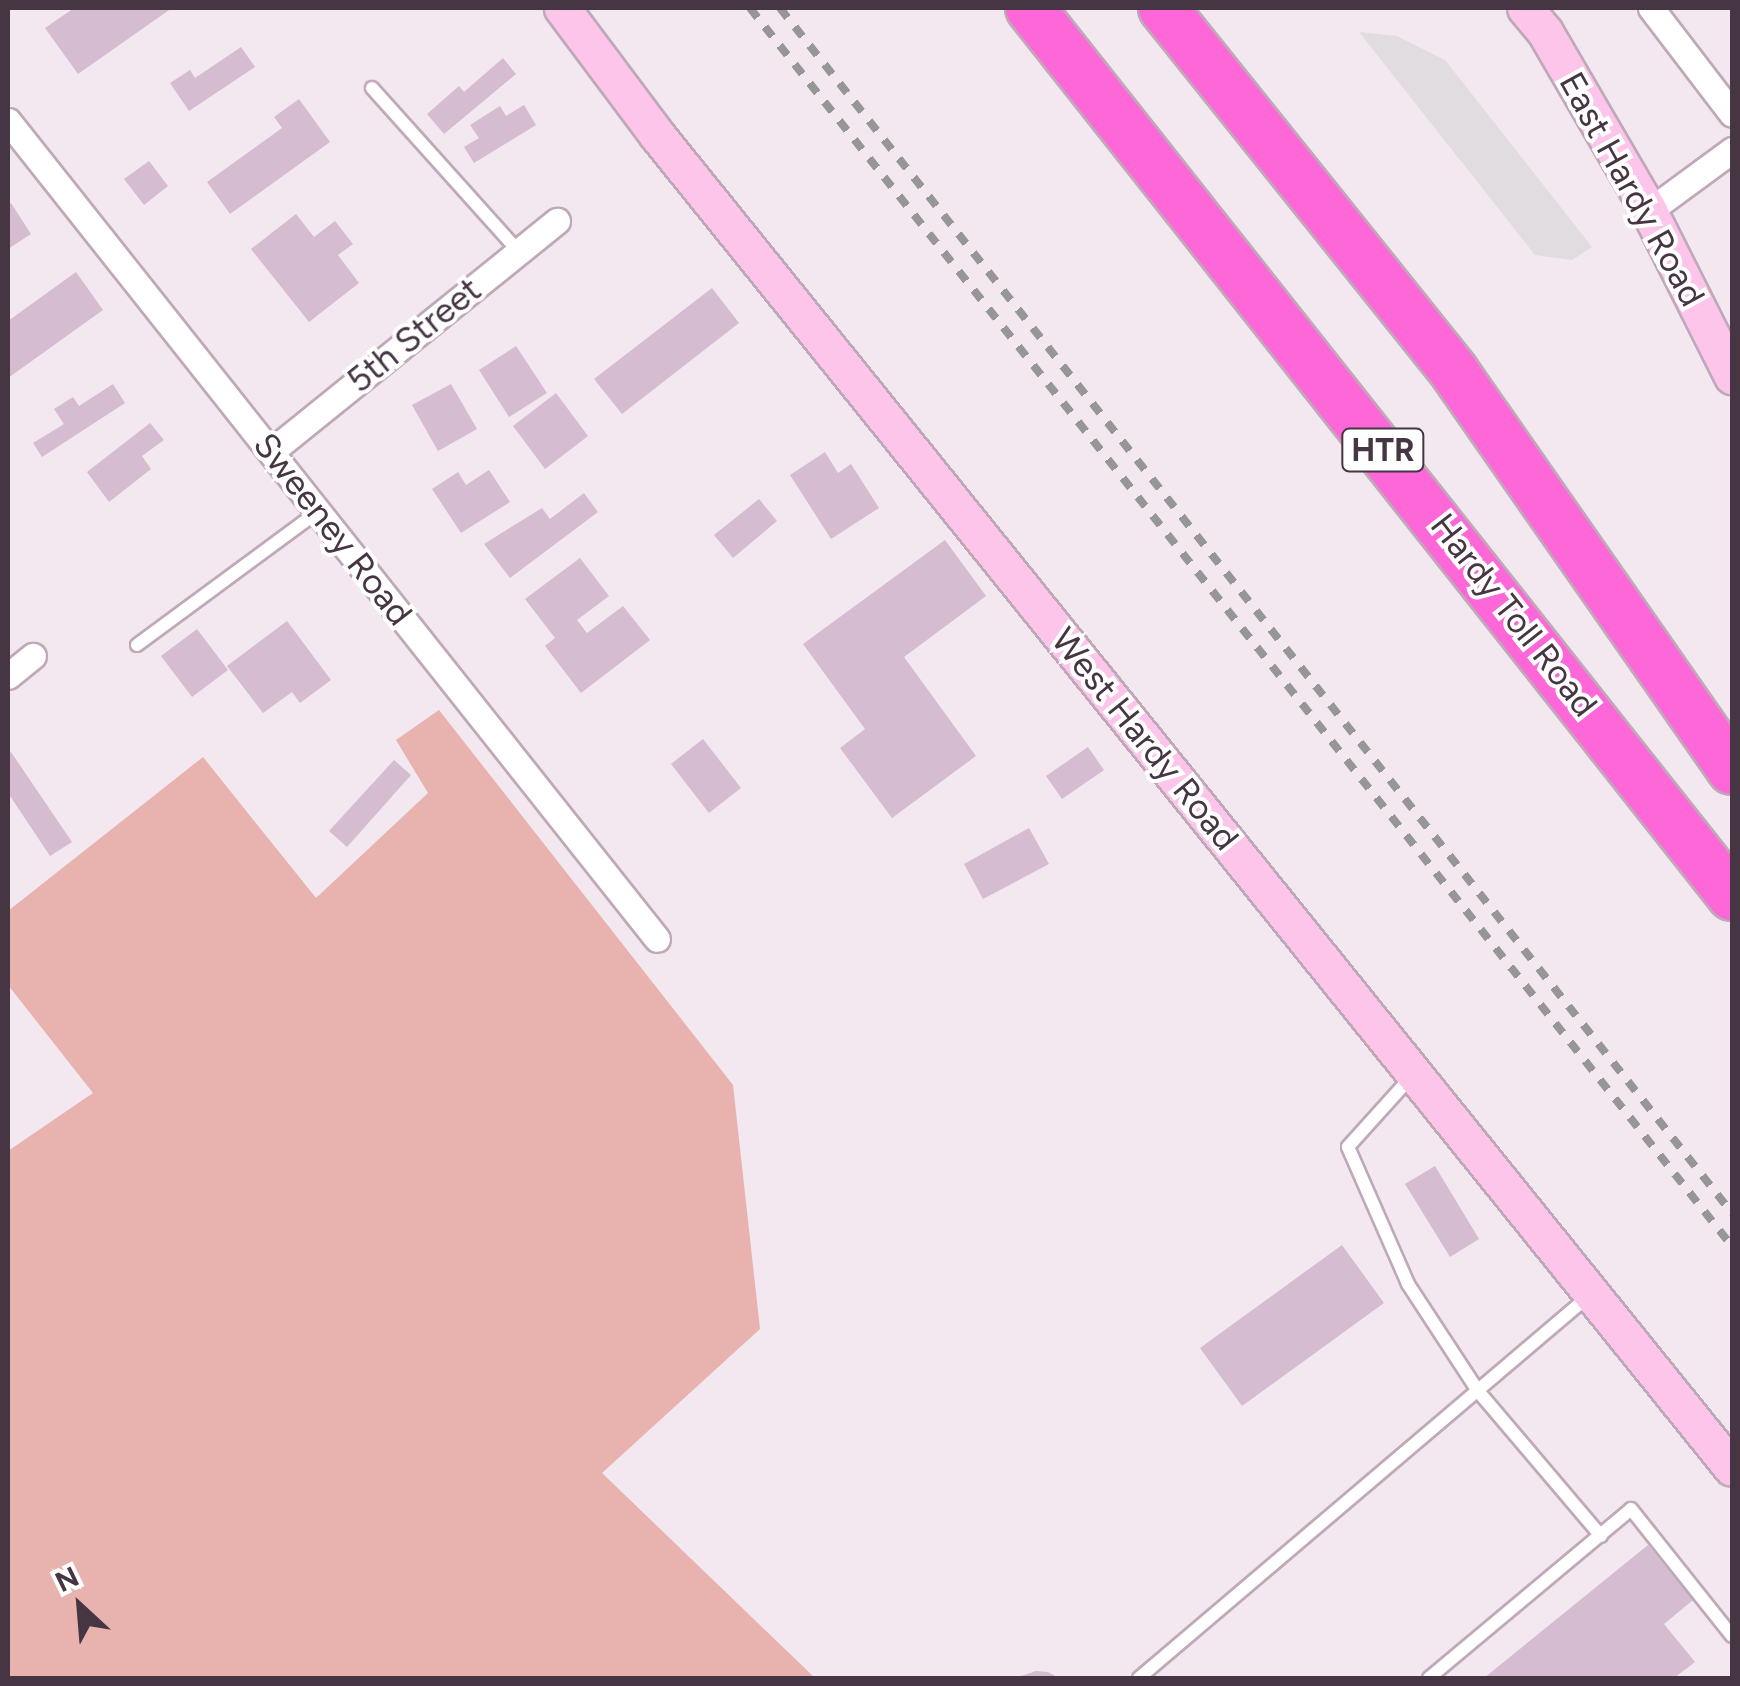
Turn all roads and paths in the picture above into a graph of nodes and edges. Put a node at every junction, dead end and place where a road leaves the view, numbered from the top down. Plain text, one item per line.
1 (562, 8) edge
2 (1030, 8) edge
3 (1162, 8) edge
4 (1525, 8) edge
5 (1650, 8) edge
6 (372, 88) dead end
7 (1732, 114) edge
8 (8, 121) edge
9 (1732, 150) edge
10 (1649, 211) junction
11 (557, 221) dead end
12 (518, 251) junction
13 (1732, 376) edge
14 (273, 450) junction
15 (319, 511) junction
16 (137, 645) dead end
17 (33, 656) dead end
18 (8, 676) edge
19 (1732, 770) edge
20 (1732, 896) edge
21 (656, 938) dead end
22 (1414, 1074) junction
23 (1594, 1292) junction
24 (1478, 1391) junction
25 (1732, 1468) edge
26 (1600, 1536) junction
27 (1732, 1636) edge
28 (1139, 1678) edge
29 (1429, 1678) edge

1 - 22 main road, West Hardy Road
2 - 20 highway, Hardy Toll Road / HTR
3 - 19 highway
4 - 10 main road, East Hardy Road
5 - 7 street
6 - 12 lane
8 - 14 street, Sweeney Road
9 - 10 street
10 - 13 main road, East Hardy Road
11 - 12 street, 5th Street
12 - 14 street, 5th Street
14 - 15 street, Sweeney Road
15 - 16 lane
15 - 21 street, Sweeney Road
17 - 18 street
22 - 23 main road, West Hardy Road
22 - 24 lane
23 - 24 lane
23 - 25 main road, West Hardy Road
24 - 26 lane
24 - 28 lane
26 - 27 lane
26 - 29 lane

